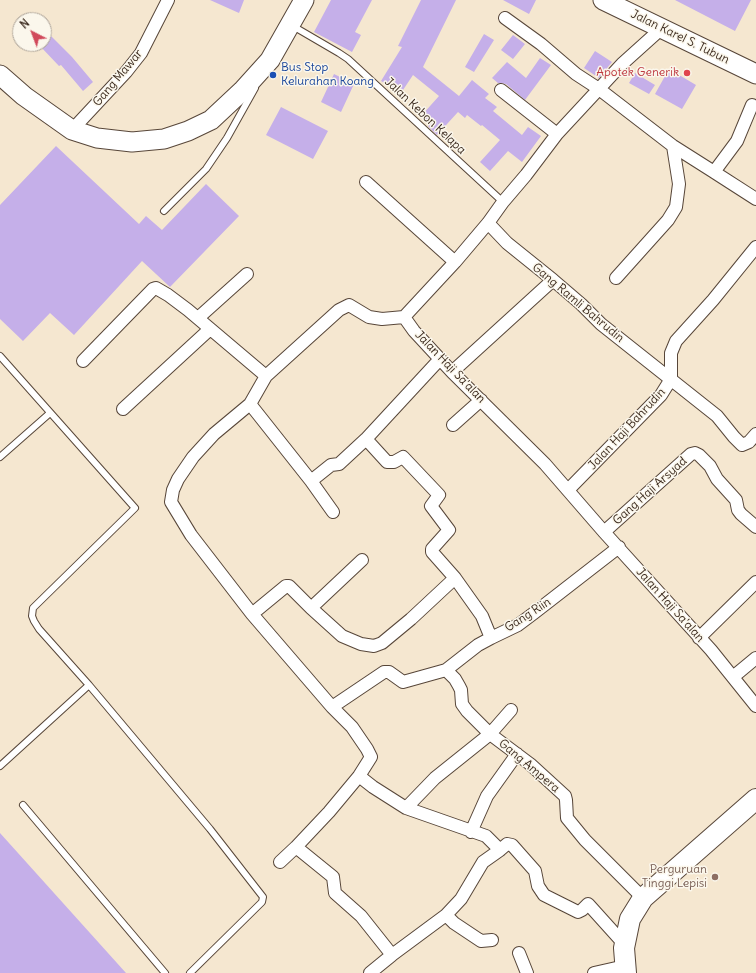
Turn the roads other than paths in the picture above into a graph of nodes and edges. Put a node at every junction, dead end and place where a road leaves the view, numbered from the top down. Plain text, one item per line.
1 (168, 0) edge
2 (304, 0) edge
3 (613, 2) edge
4 (505, 18) dead end
5 (290, 24) junction
6 (662, 28) junction
7 (270, 60) junction
8 (756, 74) edge
9 (0, 75) edge
10 (599, 89) junction
11 (501, 90) dead end
12 (752, 105) dead end
13 (72, 130) junction
14 (556, 134) junction
15 (673, 146) junction
16 (714, 172) junction
17 (366, 182) dead end
18 (756, 199) edge
19 (502, 202) junction
20 (164, 211) dead end
21 (488, 222) junction
22 (754, 255) edge
23 (455, 262) junction
24 (247, 274) dead end
25 (616, 278) dead end
26 (553, 280) junction
27 (404, 317) junction
28 (198, 318) junction
29 (210, 329) junction
30 (0, 356) edge
31 (440, 359) junction
32 (83, 361) dead end
33 (452, 372) junction
34 (266, 376) junction
35 (671, 379) junction
36 (481, 400) junction
37 (250, 404) junction
38 (123, 409) dead end
39 (50, 413) junction
40 (453, 425) dead end
41 (756, 434) edge
42 (366, 439) junction
43 (0, 457) edge
44 (311, 481) junction
45 (568, 490) junction
46 (333, 512) dead end
47 (756, 527) edge
48 (604, 532) junction
49 (619, 547) junction
50 (362, 560) dead end
51 (455, 578) junction
52 (756, 582) edge
53 (311, 608) junction
54 (252, 614) junction
55 (491, 638) junction
56 (699, 638) junction
57 (756, 658) edge
58 (446, 670) junction
59 (733, 677) junction
60 (89, 685) junction
61 (756, 706) edge
62 (332, 707) junction
63 (511, 710) dead end
64 (490, 734) junction
65 (517, 754) junction
66 (0, 766) edge
67 (359, 776) junction
68 (756, 799) edge
69 (23, 804) dead end
70 (406, 808) junction
71 (471, 832) junction
72 (296, 847) junction
73 (500, 850) junction
74 (280, 862) dead end
75 (643, 898) junction
76 (446, 915) junction
77 (492, 940) dead end
78 (625, 945) junction
79 (519, 953) dead end
80 (392, 955) junction
81 (625, 969) edge
82 (166, 973) edge
83 (190, 973) edge
84 (370, 973) edge
85 (527, 973) edge
86 (594, 973) edge

1 - 13 street, Gang Mawar
2 - 5 main road
3 - 6 main road, Jalan Karel S. Tubun
4 - 10 street
5 - 7 main road
5 - 19 lane, Jalan Kebon Kelapa
6 - 8 main road, Jalan Karel S. Tubun
6 - 10 street
7 - 13 main road
7 - 20 lane
9 - 13 main road
10 - 14 street
10 - 15 street
11 - 14 street
12 - 16 street
14 - 19 street
15 - 16 street
15 - 25 street
16 - 18 street
17 - 23 street
19 - 21 street
21 - 23 street
21 - 26 street, Gang Ramli Bahrudin
22 - 35 street, Jalan Haji Bahrudin
23 - 27 street
24 - 28 street
26 - 33 street
26 - 35 street, Gang Ramli Bahrudin
27 - 31 street, Jalan Haji Sa'alan
27 - 34 street
28 - 29 street
28 - 32 street
29 - 34 street
29 - 38 street
30 - 39 lane
31 - 33 street, Jalan Haji Sa'alan
31 - 42 street
33 - 36 street, Jalan Haji Sa'alan
34 - 37 street
35 - 41 street, Gang Ramli Bahrudin
35 - 45 street, Jalan Haji Bahrudin
36 - 40 street
36 - 45 street, Jalan Haji Sa'alan
37 - 44 street
37 - 54 street
39 - 43 lane
39 - 60 lane
42 - 44 street
42 - 51 street, Gang Riin
44 - 46 street
45 - 48 street, Jalan Haji Sa'alan
47 - 48 street, Gang Haji Arsyad
48 - 49 street, Jalan Haji Sa'alan
49 - 55 street, Gang Riin
49 - 56 street, Jalan Haji Sa'alan
50 - 53 street
51 - 53 street
51 - 55 street, Gang Riin
52 - 56 street
53 - 54 street
54 - 62 street
55 - 58 street
56 - 59 street, Jalan Haji Sa'alan
57 - 59 street
58 - 62 street
58 - 64 street, Gang Ampera
59 - 61 street, Jalan Haji Sa'alan
60 - 66 lane
60 - 83 lane
62 - 67 street
63 - 64 street
64 - 65 street, Gang Ampera
64 - 70 street
65 - 71 street
65 - 75 street, Gang Ampera
67 - 70 street
67 - 72 street
68 - 75 highway
69 - 82 lane
70 - 71 street
71 - 73 street
72 - 74 street
72 - 80 street
73 - 76 street
73 - 78 street
75 - 78 highway
76 - 77 street
76 - 80 street
78 - 81 highway
79 - 85 street
80 - 84 street
81 - 86 street

